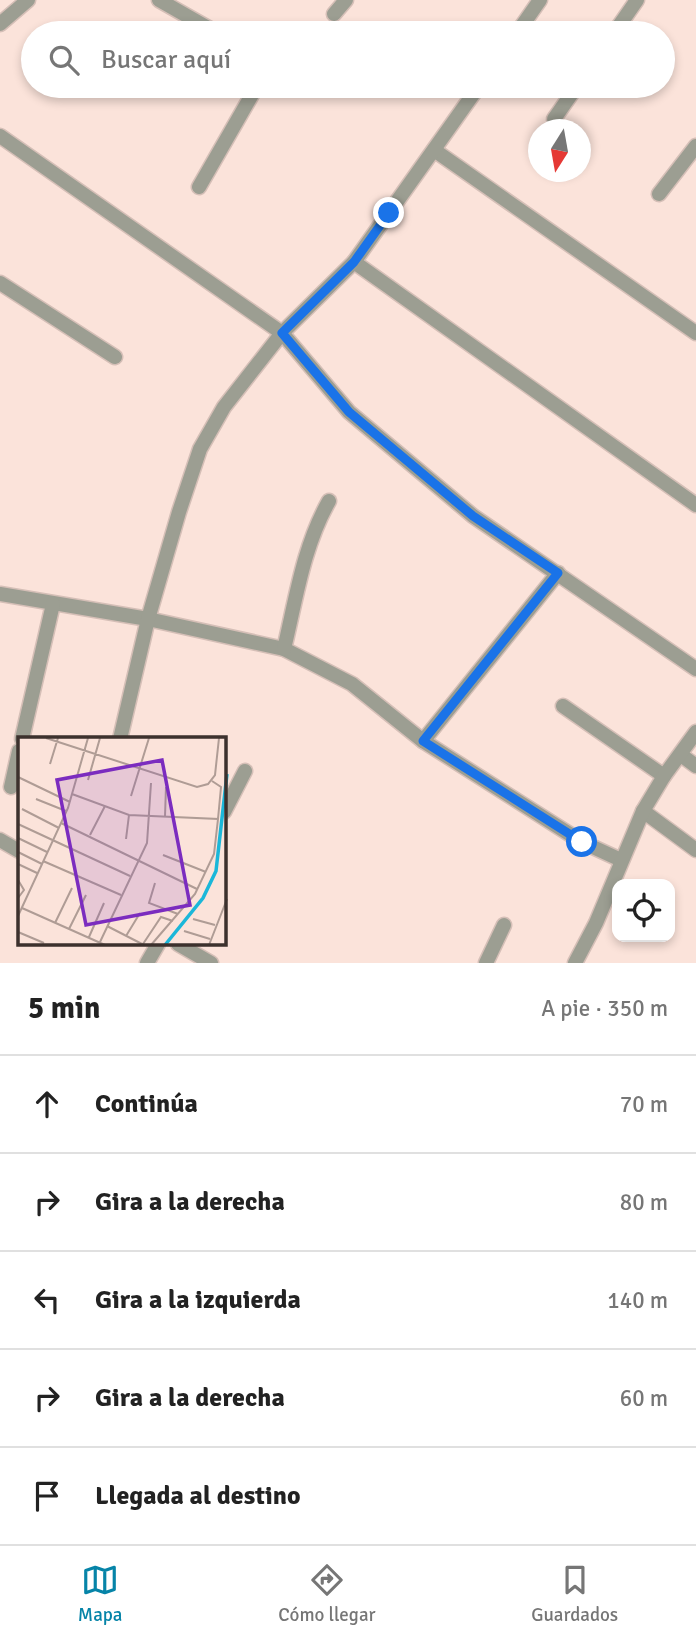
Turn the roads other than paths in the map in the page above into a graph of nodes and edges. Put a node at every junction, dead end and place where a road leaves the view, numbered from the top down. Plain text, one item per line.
1 (27, 0) edge
2 (159, 0) edge
3 (346, 0) edge
4 (540, 0) edge
5 (637, 0) edge
6 (334, 14) dead end
7 (196, 21) edge
8 (525, 21) edge
9 (622, 21) edge
10 (0, 24) edge
11 (250, 98) edge
12 (471, 98) edge
13 (569, 98) edge
14 (554, 119) dead end
15 (0, 136) edge
16 (696, 146) edge
17 (434, 150) junction
18 (199, 187) dead end
19 (659, 194) dead end
20 (354, 262) junction
21 (0, 284) edge
22 (282, 333) junction
23 (696, 333) edge
24 (115, 357) dead end
25 (330, 501) dead end
26 (696, 505) edge
27 (558, 573) junction
28 (0, 594) edge
29 (53, 604) junction
30 (148, 619) junction
31 (284, 649) junction
32 (696, 669) edge
33 (563, 706) dead end
34 (696, 732) edge
35 (22, 737) edge
36 (120, 737) edge
37 (423, 741) junction
38 (681, 755) junction
39 (18, 756) edge
40 (696, 766) edge
41 (245, 771) dead end
42 (664, 776) junction
43 (11, 787) dead end
44 (226, 808) edge
45 (643, 811) junction
46 (0, 840) edge
47 (18, 850) edge
48 (696, 850) edge
49 (621, 860) junction
50 (504, 925) dead end
51 (157, 946) edge
52 (181, 946) edge
53 (147, 963) edge
54 (211, 963) edge
55 (486, 963) edge
56 (576, 963) edge

1 - 10 street
2 - 7 street
3 - 6 street
4 - 8 street
5 - 9 street
11 - 18 street
12 - 17 street
13 - 14 street
15 - 22 street
16 - 19 street
17 - 20 street
17 - 23 street
20 - 22 street
20 - 26 street
21 - 24 street
22 - 27 street
22 - 30 street
25 - 31 street
27 - 32 street
27 - 37 street
28 - 29 street
29 - 30 street
29 - 35 street
30 - 31 street
30 - 36 street
31 - 37 street
33 - 42 street
34 - 38 street
37 - 49 street
38 - 40 street
38 - 42 street
39 - 43 street
41 - 44 street
42 - 45 street
45 - 48 street
45 - 49 street
46 - 47 street
49 - 56 street
50 - 55 street
51 - 53 street
52 - 54 street

